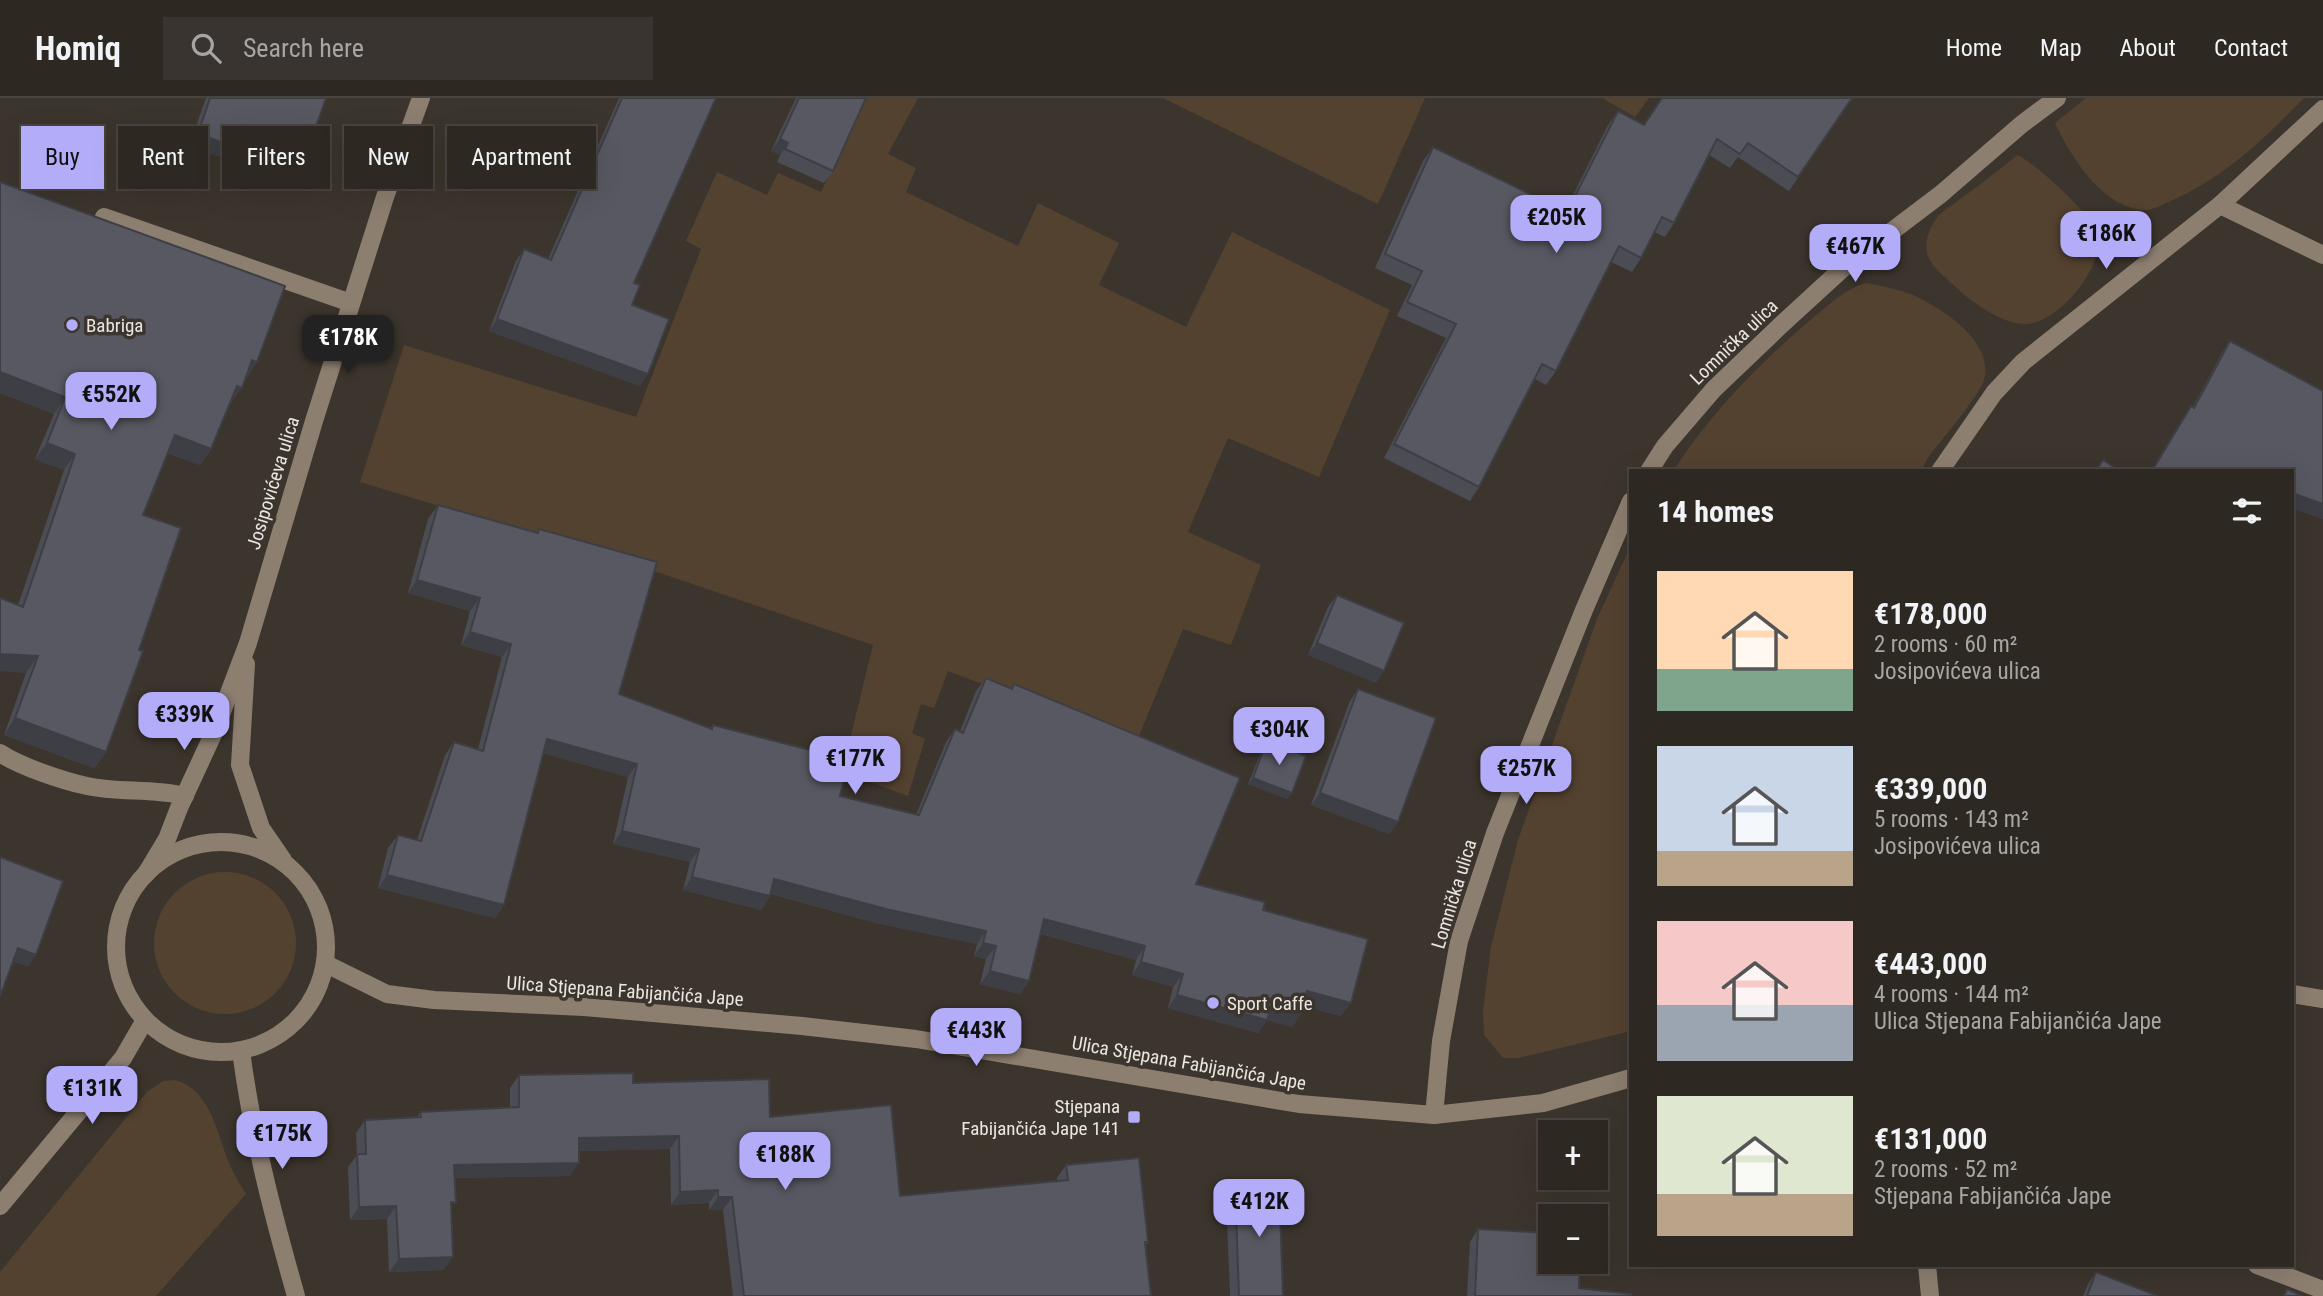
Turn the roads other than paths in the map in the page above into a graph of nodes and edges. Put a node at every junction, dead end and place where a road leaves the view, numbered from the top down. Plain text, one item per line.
1 (421, 98) edge
2 (2057, 98) edge
3 (2323, 108) edge
4 (2220, 205) junction
5 (104, 217) edge
6 (2323, 255) edge
7 (351, 303) junction
8 (1650, 469) edge
9 (1941, 469) edge
10 (1629, 506) edge
11 (248, 643) junction
12 (0, 753) edge
13 (185, 796) junction
14 (284, 861) junction
15 (146, 874) junction
16 (326, 964) junction
17 (2294, 994) edge
18 (2323, 999) edge
19 (145, 1020) junction
20 (241, 1051) junction
21 (1629, 1079) edge
22 (1434, 1115) junction
23 (0, 1206) edge
24 (1927, 1267) edge
25 (2262, 1267) edge
26 (2323, 1290) edge
27 (296, 1296) edge
28 (1930, 1296) edge

1 - 7 street, Josipovićeva ulica
2 - 8 street, Lomnička ulica
3 - 4 street
4 - 6 street
4 - 9 street
5 - 7 street
7 - 11 street, Josipovićeva ulica
10 - 22 street, Lomnička ulica
11 - 13 street, Josipovićeva ulica
11 - 14 street, Josipovićeva ulica
12 - 13 street
13 - 15 street, Josipovićeva ulica
14 - 15 street
14 - 16 street
15 - 19 street
16 - 20 street
16 - 22 street, Ulica Stjepana Fabijančića Jape
17 - 18 street
19 - 20 street
19 - 23 street
20 - 27 street
21 - 22 street, Ulica Stjepana Fabijančića Jape
24 - 28 street
25 - 26 street

